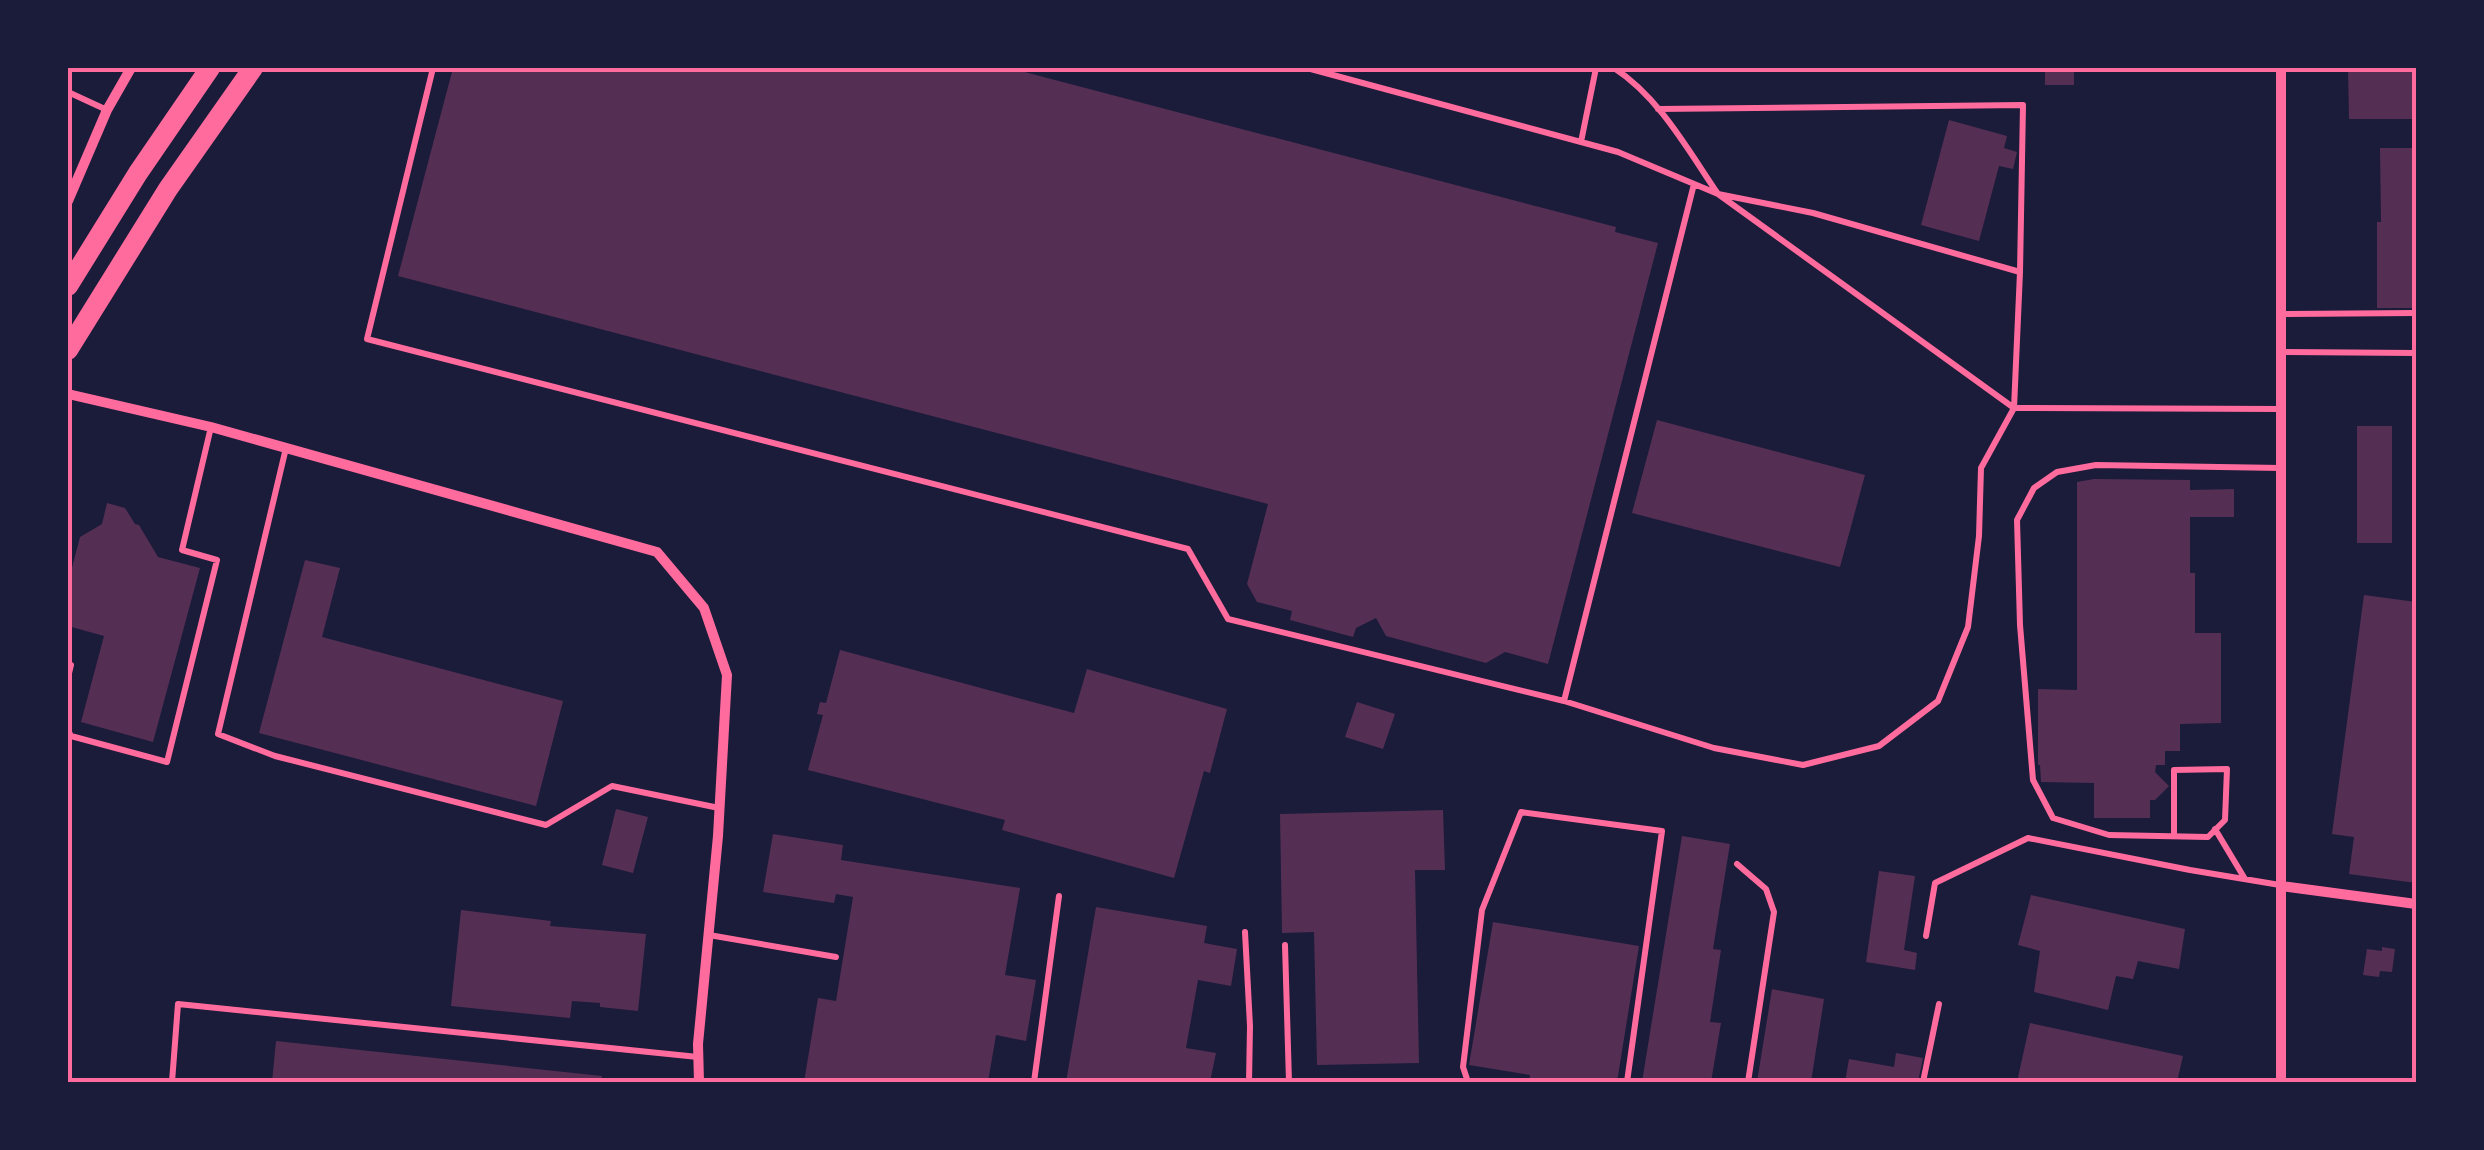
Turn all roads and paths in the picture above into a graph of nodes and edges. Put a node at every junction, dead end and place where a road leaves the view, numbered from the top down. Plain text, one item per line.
1 (130, 68) edge
2 (210, 68) edge
3 (254, 68) edge
4 (433, 68) edge
5 (1306, 68) edge
6 (1596, 68) edge
7 (1614, 68) edge
8 (2281, 68) edge
9 (68, 92) edge
10 (1658, 109) junction
11 (107, 110) junction
12 (1581, 142) junction
13 (1694, 184) junction
14 (1718, 194) junction
15 (68, 200) edge
16 (2020, 272) junction
17 (68, 286) edge
18 (2281, 314) junction
19 (2416, 314) edge
20 (68, 350) edge
21 (2281, 352) junction
22 (2416, 353) edge
23 (68, 394) edge
24 (2014, 408) junction
25 (2281, 409) junction
26 (211, 427) junction
27 (286, 448) junction
28 (2281, 468) junction
29 (70, 665) dead end
30 (68, 677) edge
31 (1564, 701) junction
32 (68, 730) edge
33 (720, 808) junction
34 (2216, 830) junction
35 (2174, 836) junction
36 (1737, 864) dead end
37 (2245, 880) junction
38 (2281, 886) junction
39 (1059, 896) dead end
40 (2416, 904) edge
41 (1245, 932) dead end
42 (708, 935) junction
43 (1926, 936) dead end
44 (1285, 945) dead end
45 (836, 956) dead end
46 (1939, 1004) dead end
47 (698, 1057) junction
48 (172, 1082) edge
49 (698, 1082) edge
50 (1034, 1082) edge
51 (1250, 1082) edge
52 (1289, 1082) edge
53 (1468, 1082) edge
54 (1627, 1082) edge
55 (1748, 1082) edge
56 (1923, 1082) edge
57 (2281, 1082) edge

1 - 11 street
2 - 17 highway
3 - 20 highway
4 - 31 lane
5 - 12 lane
6 - 12 lane
7 - 10 lane
8 - 18 street
9 - 11 lane
10 - 14 lane
10 - 16 lane
11 - 15 street
12 - 13 lane
13 - 14 lane
13 - 31 lane
14 - 16 lane
14 - 24 lane
16 - 24 lane
18 - 19 lane
18 - 21 street
21 - 22 lane
21 - 25 street
23 - 26 street
24 - 25 lane
24 - 31 lane
25 - 28 street
26 - 27 street
26 - 32 lane
27 - 33 street
27 - 33 lane
28 - 35 lane
28 - 38 street
29 - 30 lane
33 - 42 street
34 - 35 lane
34 - 35 lane
34 - 37 lane
36 - 55 lane
37 - 38 lane
37 - 43 lane
38 - 40 street
38 - 57 street
39 - 50 lane
41 - 51 lane
42 - 45 lane
42 - 47 street
44 - 52 lane
46 - 56 lane
47 - 48 lane
47 - 49 street
53 - 54 lane

